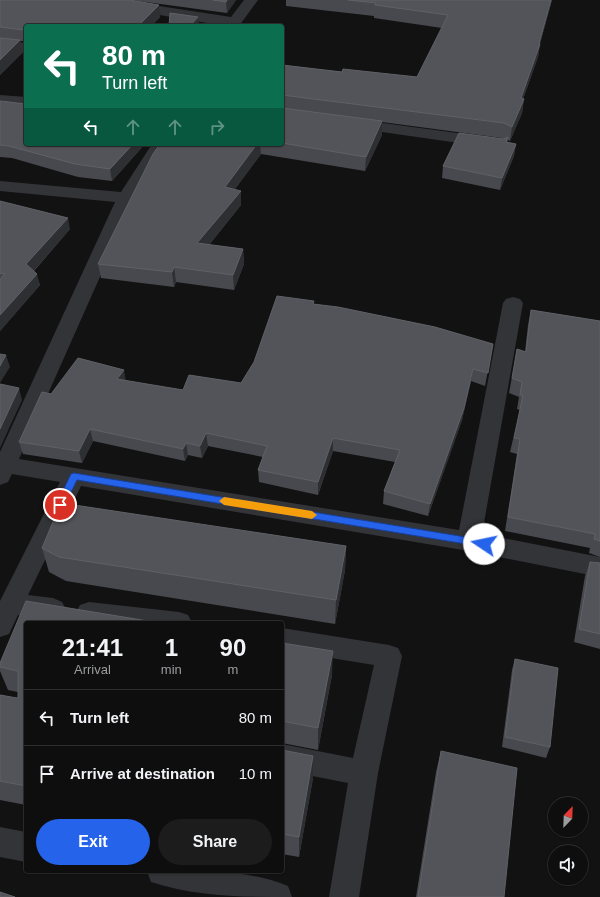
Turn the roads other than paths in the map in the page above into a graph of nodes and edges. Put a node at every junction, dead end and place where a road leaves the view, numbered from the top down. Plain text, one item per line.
1 (94, 0) edge
2 (251, 0) edge
3 (233, 24) edge
4 (0, 44) edge
5 (24, 47) edge
6 (0, 100) edge
7 (24, 102) edge
8 (337, 122) edge
9 (502, 144) edge
10 (159, 146) edge
11 (0, 186) edge
12 (126, 198) junction
13 (513, 304) dead end
14 (3, 471) edge
15 (74, 476) junction
16 (469, 540) junction
17 (600, 567) edge
18 (11, 604) junction
19 (160, 621) edge
20 (0, 626) edge
21 (284, 639) edge
22 (284, 757) edge
23 (364, 773) junction
24 (0, 842) edge
25 (24, 847) edge
26 (171, 873) edge
27 (277, 897) edge
28 (344, 897) edge

1 - 3 street
2 - 3 street
4 - 5 street
6 - 7 street
8 - 9 street
10 - 12 street
11 - 12 street
12 - 14 street
13 - 16 street
14 - 15 street
15 - 16 street
15 - 18 street
16 - 17 street
18 - 19 street
18 - 20 street
21 - 23 street
22 - 23 street
23 - 28 street
24 - 25 street
26 - 27 street

